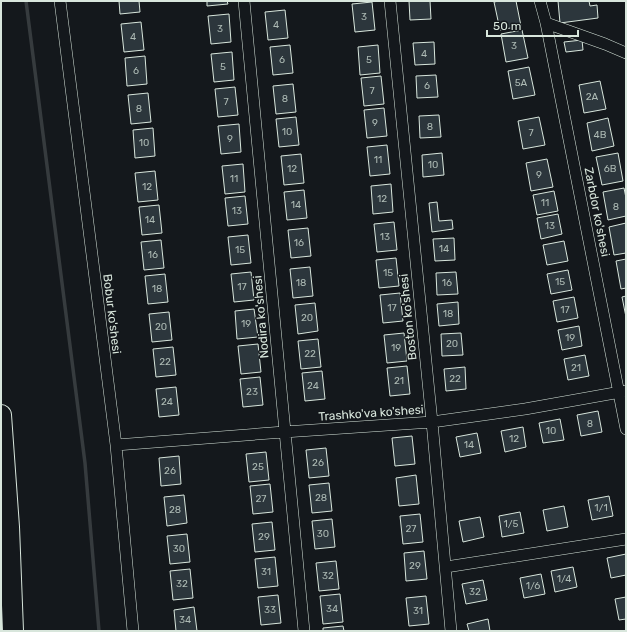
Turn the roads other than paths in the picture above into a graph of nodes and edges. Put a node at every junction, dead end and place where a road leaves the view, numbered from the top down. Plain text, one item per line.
1 (60, 1) edge
2 (244, 1) edge
3 (390, 1) edge
4 (540, 1) edge
5 (546, 23) junction
6 (626, 53) edge
7 (622, 392) edge
8 (1, 415) edge
9 (432, 422) junction
10 (626, 429) edge
11 (284, 432) junction
12 (116, 445) junction
13 (626, 539) edge
14 (446, 567) junction
15 (13, 631) edge
16 (133, 631) edge
17 (304, 631) edge
18 (451, 631) edge

1 - 12 street, Bobur ko'shesi
2 - 11 street, Nodira ko'shesi
3 - 9 street, Boston ko'shesi
4 - 5 street, Zarbdor ko'shesi
5 - 6 street
5 - 7 street, Zarbdor ko'shesi
7 - 9 street, Trashko'va ko'shesi
7 - 10 street, Zarbdor ko'shesi
8 - 15 highway
9 - 11 street, Trashko'va ko'shesi
9 - 14 street, Boston ko'shesi
11 - 12 street, Trashko'va ko'shesi
11 - 17 street, Nodira ko'shesi
12 - 16 street, Bobur ko'shesi
13 - 14 street
14 - 18 street, Boston ko'shesi

